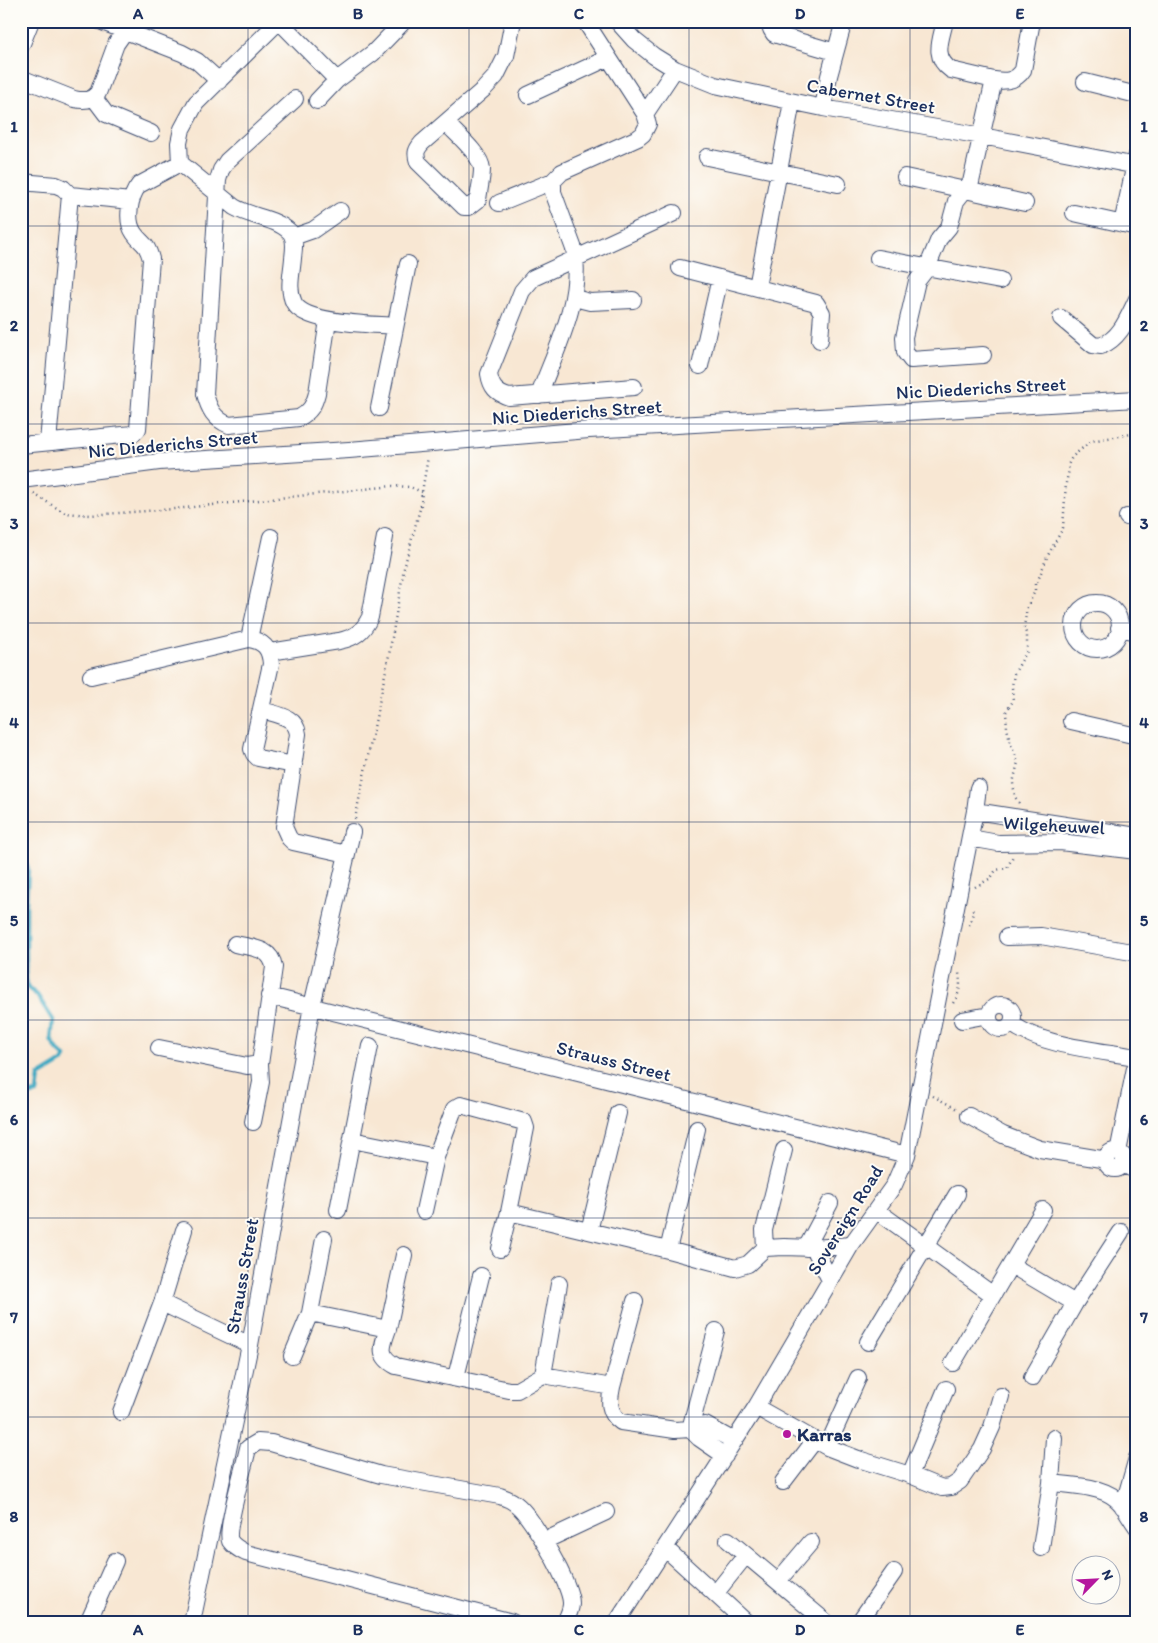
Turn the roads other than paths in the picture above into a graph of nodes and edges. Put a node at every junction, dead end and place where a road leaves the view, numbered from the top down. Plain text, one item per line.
1 (31, 21) edge
2 (100, 21) edge
3 (279, 21) edge
4 (513, 21) edge
5 (585, 21) edge
6 (618, 21) edge
7 (770, 21) edge
8 (844, 21) edge
9 (945, 21) edge
10 (1032, 21) edge
11 (399, 23) edge
12 (129, 26) edge
13 (21, 46) edge
14 (835, 52) junction
15 (608, 58) junction
16 (675, 69) junction
17 (21, 78) edge
18 (337, 80) junction
19 (994, 80) junction
20 (219, 81) junction
21 (1085, 82) dead end
22 (528, 95) dead end
23 (1137, 95) edge
24 (94, 98) junction
25 (295, 99) dead end
26 (317, 101) dead end
27 (792, 102) junction
28 (823, 108) junction
29 (645, 114) junction
30 (446, 123) junction
31 (151, 133) dead end
32 (982, 136) junction
33 (707, 157) dead end
34 (1136, 162) edge
35 (180, 163) junction
36 (779, 173) junction
37 (905, 177) dead end
38 (553, 181) junction
39 (21, 182) edge
40 (838, 184) dead end
41 (965, 190) junction
42 (217, 193) junction
43 (70, 195) junction
44 (132, 201) junction
45 (499, 203) dead end
46 (1025, 203) dead end
47 (340, 211) dead end
48 (674, 213) dead end
49 (1074, 213) dead end
50 (1130, 226) edge
51 (293, 237) junction
52 (878, 258) dead end
53 (576, 259) junction
54 (408, 264) dead end
55 (680, 268) dead end
56 (927, 268) junction
57 (720, 278) junction
58 (1000, 281) dead end
59 (757, 287) junction
60 (574, 298) junction
61 (633, 300) dead end
62 (1135, 306) edge
63 (1062, 318) dead end
64 (328, 320) junction
65 (396, 326) junction
66 (820, 340) dead end
67 (982, 355) dead end
68 (700, 366) dead end
69 (634, 387) dead end
70 (539, 395) junction
71 (1137, 399) edge
72 (379, 408) dead end
73 (48, 442) junction
74 (21, 445) edge
75 (24, 485) edge
76 (271, 537) dead end
77 (385, 537) dead end
78 (1119, 628) dead end
79 (1137, 632) edge
80 (249, 639) junction
81 (270, 652) junction
82 (91, 676) dead end
83 (262, 710) junction
84 (1071, 721) dead end
85 (1137, 736) edge
86 (294, 765) junction
87 (978, 788) dead end
88 (975, 811) junction
89 (352, 832) road end
90 (1137, 836) edge
91 (970, 838) junction
92 (1137, 851) edge
93 (347, 854) junction
94 (1007, 937) dead end
95 (235, 944) dead end
96 (1137, 953) edge
97 (270, 996) junction
98 (312, 1006) junction
99 (962, 1020) dead end
100 (370, 1046) dead end
101 (159, 1048) dead end
102 (1135, 1061) edge
103 (260, 1064) junction
104 (618, 1113) dead end
105 (969, 1116) road end
106 (253, 1122) dead end
107 (697, 1129) dead end
108 (352, 1140) junction
109 (784, 1150) dead end
110 (907, 1155) junction
111 (436, 1157) junction
112 (1121, 1162) edge
113 (957, 1194) dead end
114 (830, 1203) dead end
115 (338, 1210) dead end
116 (876, 1210) junction
117 (1044, 1210) dead end
118 (424, 1211) dead end
119 (509, 1212) junction
120 (184, 1230) dead end
121 (589, 1231) junction
122 (1121, 1232) dead end
123 (324, 1238) dead end
124 (851, 1245) junction
125 (927, 1246) junction
126 (765, 1248) junction
127 (810, 1248) junction
128 (500, 1249) dead end
129 (668, 1250) junction
130 (404, 1255) dead end
131 (1011, 1264) junction
132 (481, 1276) dead end
133 (830, 1280) junction
134 (559, 1284) dead end
135 (993, 1294) junction
136 (635, 1301) dead end
137 (162, 1303) junction
138 (1075, 1303) junction
139 (310, 1313) junction
140 (388, 1329) junction
141 (716, 1331) dead end
142 (868, 1342) dead end
143 (250, 1345) junction
144 (292, 1356) dead end
145 (953, 1363) dead end
146 (543, 1375) junction
147 (456, 1377) junction
148 (858, 1378) dead end
149 (1032, 1378) dead end
150 (612, 1387) junction
151 (946, 1389) dead end
152 (1001, 1396) dead end
153 (756, 1407) junction
154 (121, 1412) dead end
155 (690, 1429) junction
156 (1054, 1438) dead end
157 (734, 1441) junction
158 (821, 1443) junction
159 (725, 1456) junction
160 (1137, 1458) edge
161 (910, 1475) junction
162 (783, 1482) dead end
163 (1051, 1483) junction
164 (1123, 1507) junction
165 (606, 1512) dead end
166 (1137, 1527) edge
167 (728, 1540) dead end
168 (544, 1541) junction
169 (811, 1542) dead end
170 (665, 1548) junction
171 (1041, 1548) dead end
172 (746, 1555) junction
173 (115, 1561) dead end
174 (894, 1572) dead end
175 (778, 1581) junction
176 (715, 1594) junction
177 (90, 1621) edge
178 (192, 1622) edge
179 (512, 1622) edge
180 (564, 1622) edge
181 (616, 1622) edge
182 (746, 1622) edge
183 (826, 1622) edge
184 (859, 1622) edge

1 - 13 street
2 - 12 street
3 - 18 street
3 - 20 street
4 - 30 street
5 - 15 street
6 - 16 street, Cabernet Street
7 - 14 street
8 - 14 street
9 - 19 street
10 - 19 street
11 - 18 street
12 - 20 street
12 - 24 street
14 - 28 street
15 - 22 street
15 - 29 street
16 - 27 street, Cabernet Street
16 - 29 street
17 - 24 street
18 - 26 street
19 - 32 street
20 - 35 street
21 - 23 street
24 - 31 street
25 - 42 street
27 - 28 street, Cabernet Street
27 - 36 street
28 - 32 street, Cabernet Street
29 - 38 street
30 - 30 street
32 - 34 street, Cabernet Street
32 - 41 street
33 - 36 street
34 - 50 street
35 - 42 street
35 - 44 street
36 - 40 street
36 - 59 street
37 - 41 street
38 - 45 street
38 - 53 street
39 - 43 street
41 - 46 street
41 - 56 street
42 - 51 street
42 - 64 street
43 - 44 street
43 - 73 street
44 - 73 street
47 - 51 street
48 - 53 street
49 - 50 street
51 - 64 street
52 - 56 street
53 - 60 street
53 - 70 street
54 - 65 street
55 - 57 street
56 - 58 street
56 - 67 street
57 - 59 street
57 - 68 street
59 - 66 street
60 - 61 street
60 - 70 street
62 - 63 street
64 - 65 street
65 - 72 street
69 - 70 street
71 - 75 street, Nic Diederichs Street
73 - 74 street
76 - 80 street
77 - 81 street
78 - 79 street
80 - 81 street
80 - 82 street
81 - 83 street
83 - 86 street
83 - 86 street
84 - 85 street
86 - 93 street
87 - 88 street, Sovereign Road
88 - 90 street, Wilgeheuwel
88 - 91 street, Sovereign Road
89 - 93 street, Strauss Street
91 - 92 street, Wilgeheuwel
91 - 110 street, Sovereign Road
93 - 98 street, Strauss Street
94 - 96 street
95 - 97 street
97 - 98 street
97 - 103 street
98 - 110 street, Strauss Street
98 - 143 street, Strauss Street
99 - 102 street
100 - 108 street
101 - 103 street
102 - 112 street
103 - 106 street
104 - 121 street
105 - 112 street
107 - 129 street
108 - 111 street
108 - 115 street
109 - 126 street
110 - 116 street, Sovereign Road
111 - 118 street
111 - 119 street
113 - 125 street
114 - 127 street
116 - 124 street, Sovereign Road
116 - 125 street
117 - 131 street
119 - 121 street
119 - 128 street
120 - 137 street
121 - 129 street
122 - 138 street
123 - 139 street
124 - 127 street
124 - 133 street, Sovereign Road
125 - 135 street
125 - 142 street
126 - 127 street
126 - 129 street
127 - 133 street
130 - 140 street
131 - 135 street
131 - 138 street
132 - 147 street
133 - 153 street, Sovereign Road
134 - 146 street
135 - 145 street
136 - 150 street
137 - 143 street
137 - 154 street
138 - 149 street
139 - 140 street
139 - 144 street
140 - 147 street
141 - 155 street
143 - 178 street, Strauss Street
146 - 147 street
146 - 150 street
148 - 158 street
150 - 155 street
151 - 161 street
152 - 161 street
153 - 157 street, Sovereign Road
153 - 158 street
155 - 157 street
155 - 159 street
156 - 163 street
157 - 159 street, Sovereign Road
158 - 161 street
158 - 162 street
159 - 170 street, Sovereign Road
160 - 164 street
163 - 164 street
163 - 171 street
164 - 166 street
165 - 168 street
167 - 172 street
168 - 179 street
168 - 180 street
169 - 175 street
170 - 176 street
170 - 181 street, Sovereign Road
172 - 175 street
172 - 176 street
173 - 177 street
174 - 184 street
175 - 183 street
176 - 182 street

